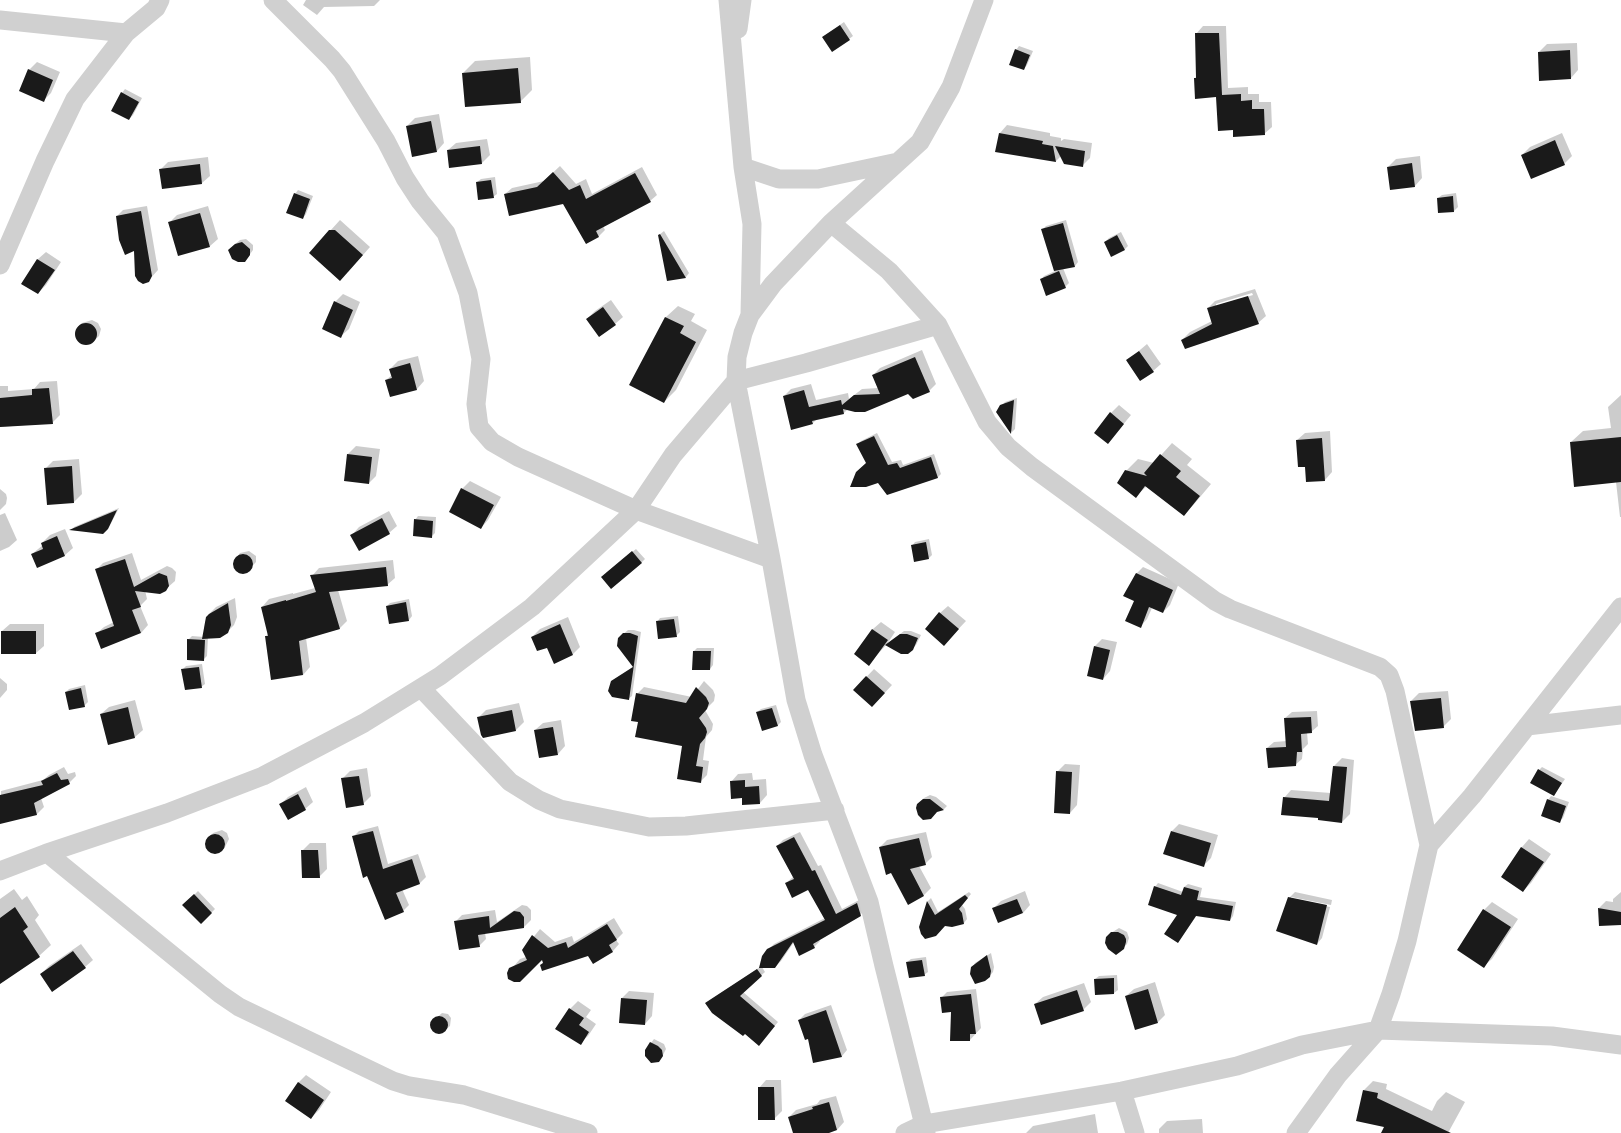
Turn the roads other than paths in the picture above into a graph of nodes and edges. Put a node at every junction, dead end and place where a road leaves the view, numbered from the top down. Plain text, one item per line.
1 (160, 0) edge
2 (273, 0) edge
3 (728, 0) edge
4 (742, 0) edge
5 (984, 0) edge
6 (0, 20) edge
7 (126, 33) junction
8 (733, 56) junction
9 (899, 162) junction
10 (743, 167) junction
11 (831, 223) junction
12 (0, 266) edge
13 (750, 315) junction
14 (938, 325) junction
15 (736, 380) junction
16 (636, 510) junction
17 (771, 559) junction
18 (1621, 607) edge
19 (422, 688) junction
20 (1621, 715) edge
21 (1527, 726) junction
22 (835, 810) junction
23 (1429, 845) junction
24 (47, 853) junction
25 (0, 871) edge
26 (1378, 1030) junction
27 (1621, 1045) edge
28 (1122, 1091) junction
29 (925, 1128) edge
30 (576, 1132) edge
31 (906, 1133) edge
32 (1135, 1133) edge
33 (1296, 1133) edge

1 - 7 street
2 - 16 street
3 - 8 street
4 - 8 street
5 - 9 street
6 - 7 street
7 - 12 street
8 - 10 street
9 - 10 street
9 - 11 street
10 - 13 street
11 - 13 street
11 - 14 street
13 - 15 street
14 - 15 street
14 - 23 street
15 - 16 street
15 - 17 street
16 - 17 street
16 - 19 street
17 - 22 street
18 - 21 street
19 - 22 street
19 - 24 street
20 - 21 street
21 - 23 street
22 - 29 street
23 - 26 street
24 - 25 street
24 - 30 street
26 - 27 street
26 - 28 street
26 - 33 street
28 - 29 street
28 - 32 street
29 - 31 street

